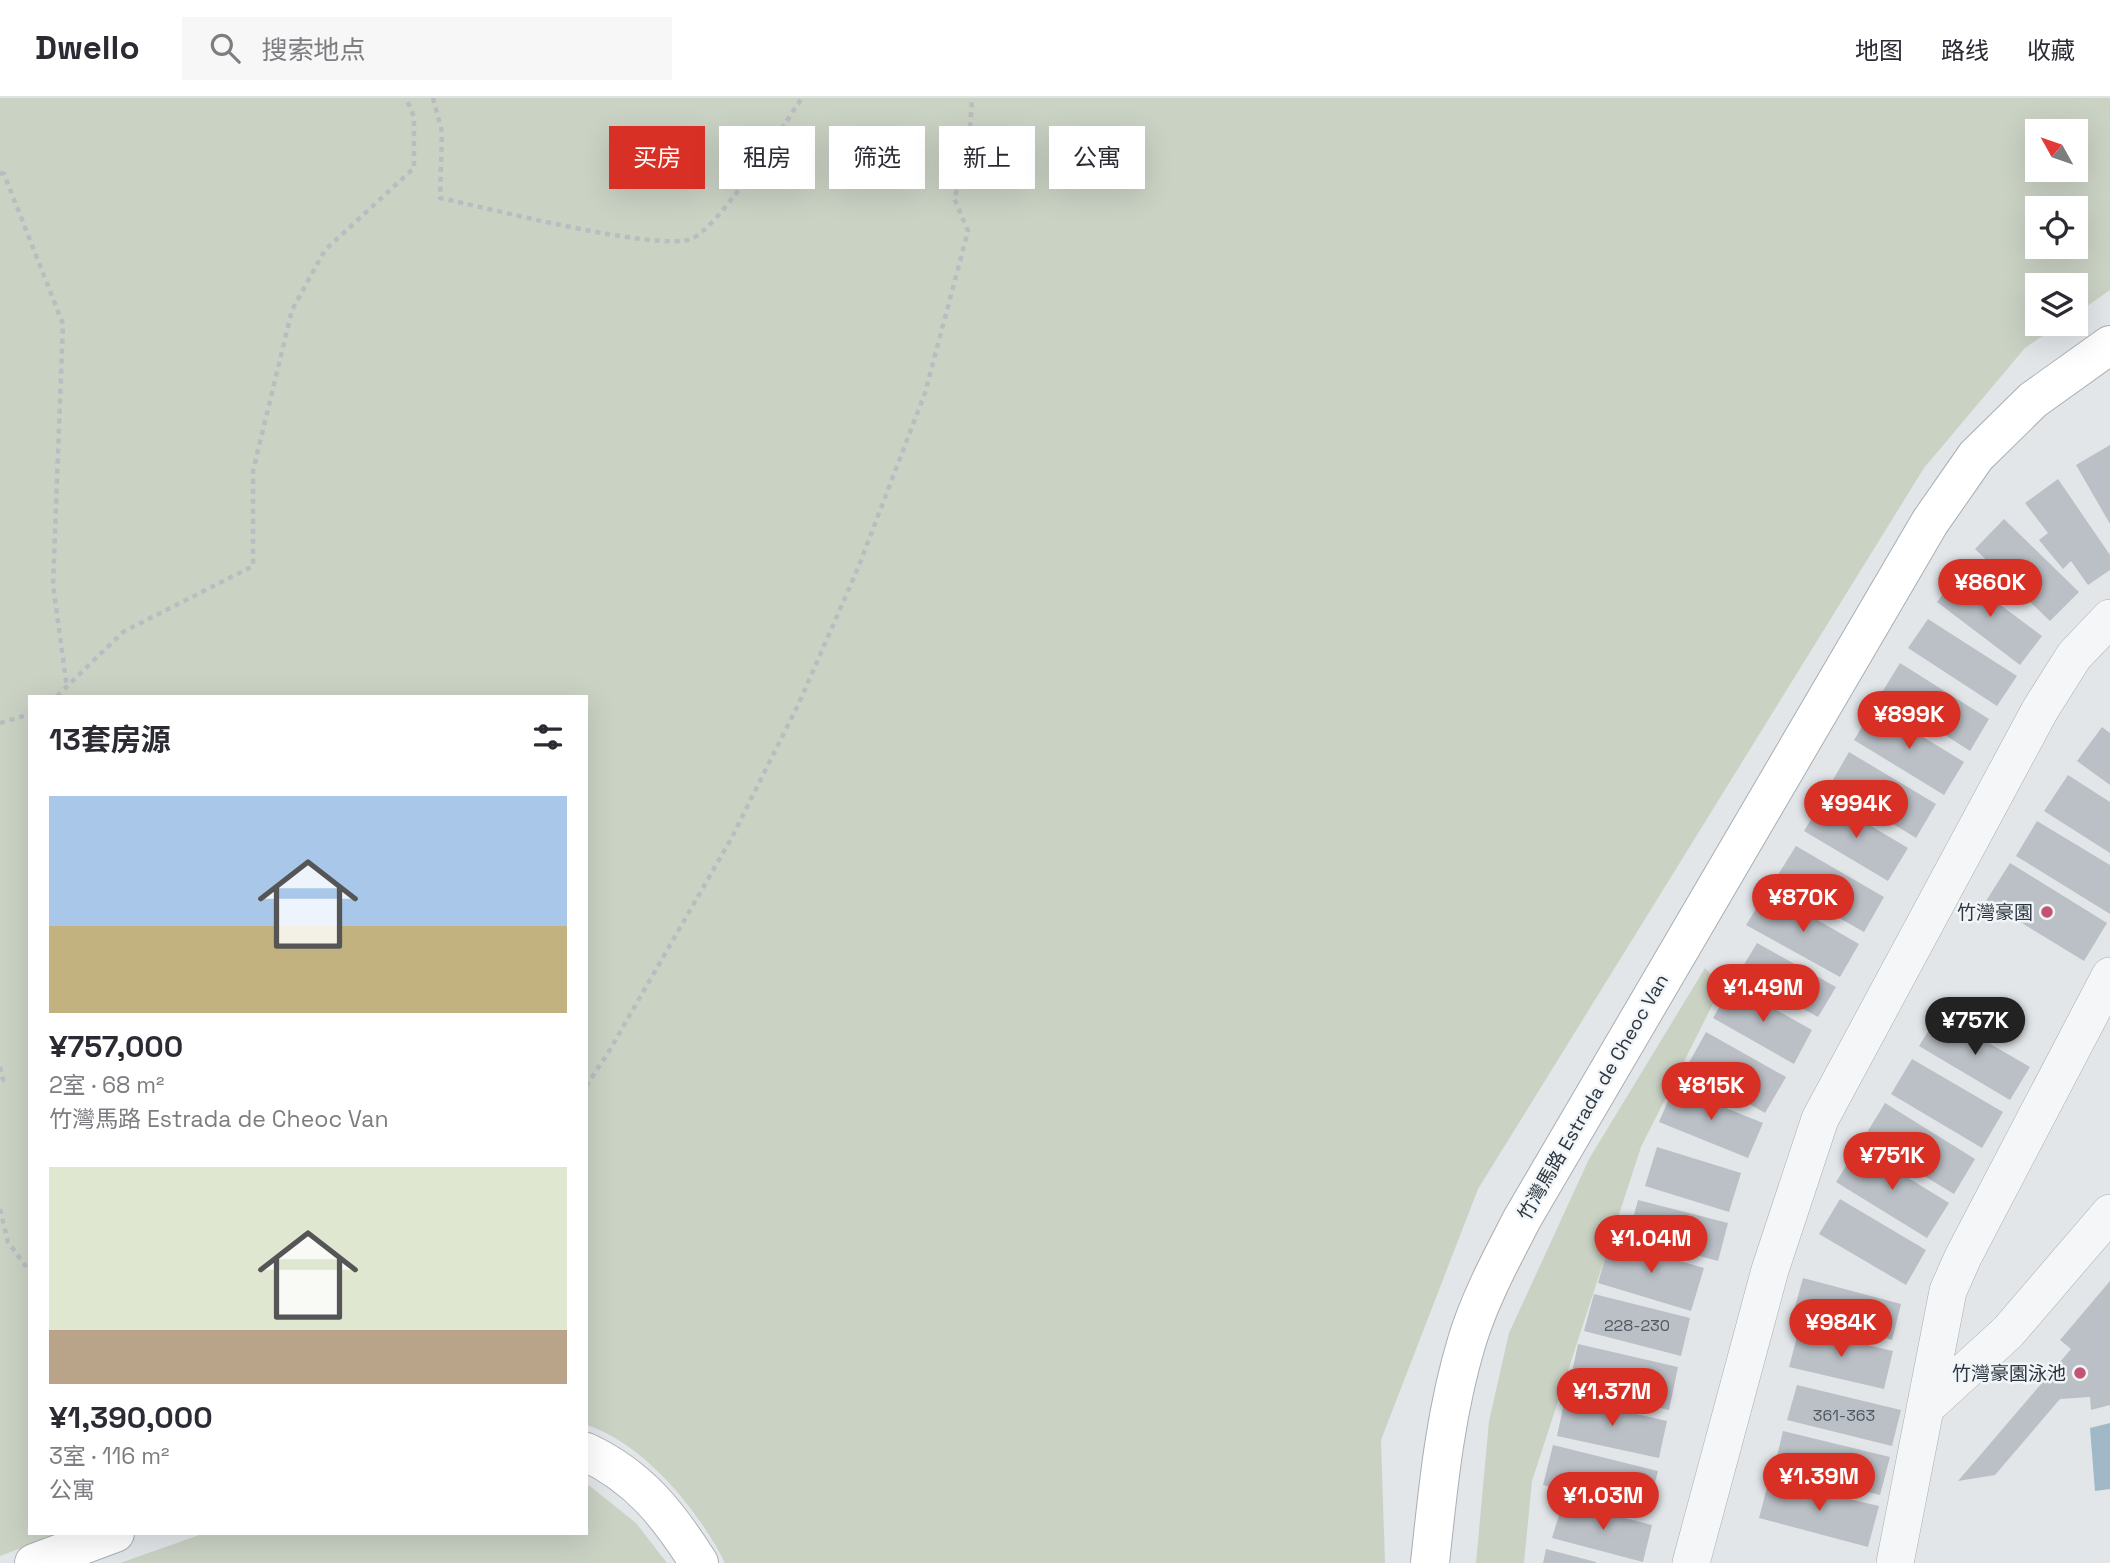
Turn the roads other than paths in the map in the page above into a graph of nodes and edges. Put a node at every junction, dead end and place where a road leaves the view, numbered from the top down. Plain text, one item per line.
1 (2110, 345) edge
2 (2110, 618) edge
3 (2110, 976) edge
4 (2110, 1213) edge
5 (1925, 1408) junction
6 (588, 1453) edge
7 (110, 1535) edge
8 (34, 1563) edge
9 (699, 1563) edge
10 (1430, 1563) edge
11 (1691, 1563) edge
12 (1895, 1563) edge

1 - 10 main road, 竹灣馬路 Estrada de Cheoc Van
2 - 11 street
3 - 5 street
4 - 5 street
5 - 12 street
6 - 9 main road
7 - 8 main road

